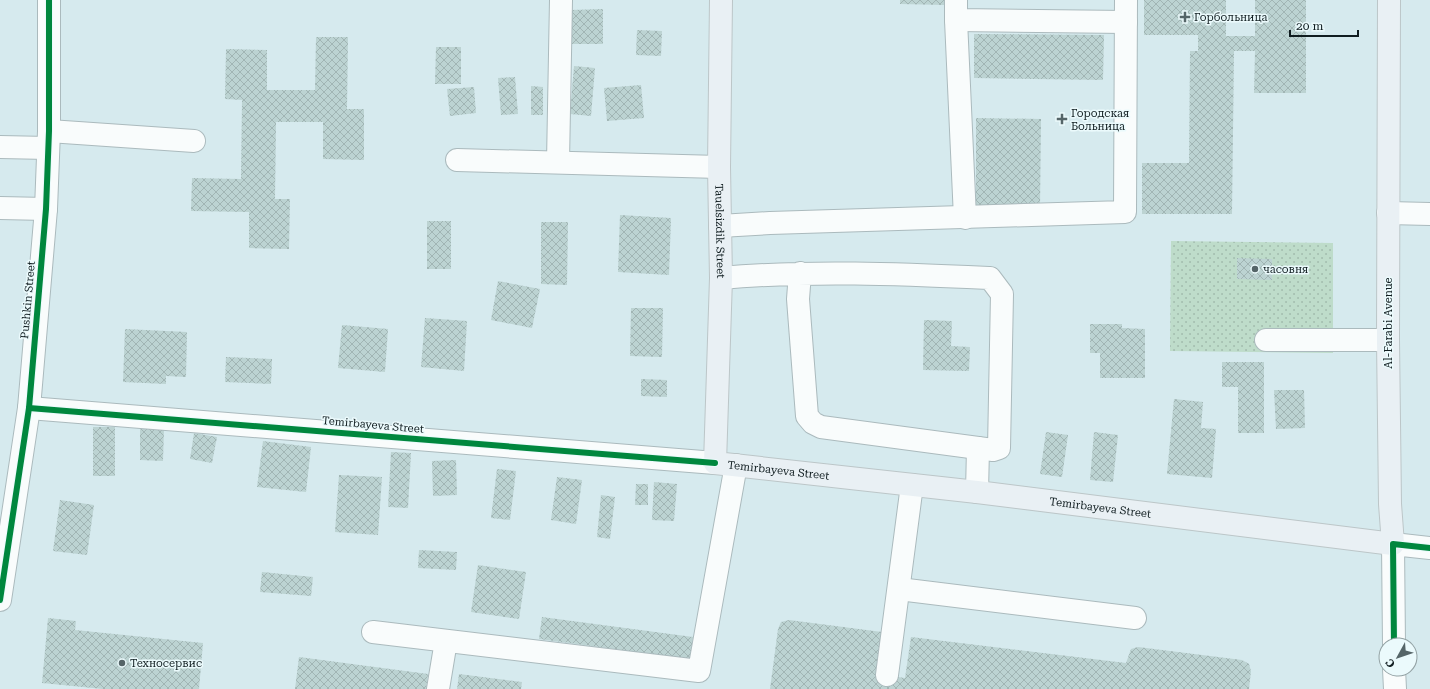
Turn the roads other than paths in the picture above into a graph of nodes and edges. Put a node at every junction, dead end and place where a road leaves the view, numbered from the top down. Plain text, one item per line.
1 (49, 0) edge
2 (561, 0) edge
3 (721, 0) edge
4 (1126, 0) edge
5 (1389, 0) edge
6 (956, 10) edge
7 (1126, 22) junction
8 (48, 139) junction
9 (194, 141) dead end
10 (0, 147) edge
11 (457, 160) dead end
12 (558, 162) junction
13 (719, 167) junction
14 (0, 208) edge
15 (46, 209) junction
16 (1388, 212) junction
17 (1430, 214) edge
18 (965, 218) junction
19 (720, 226) junction
20 (800, 273) junction
21 (721, 278) junction
22 (1266, 340) dead end
23 (1388, 340) junction
24 (29, 408) junction
25 (978, 448) junction
26 (725, 464) junction
27 (912, 485) junction
28 (977, 492) junction
29 (1393, 544) junction
30 (1430, 548) edge
31 (898, 589) junction
32 (0, 600) edge
33 (1135, 618) dead end
34 (373, 632) dead end
35 (1394, 637) edge
36 (446, 640) junction
37 (887, 676) dead end
38 (1394, 677) edge
39 (438, 689) edge
40 (1395, 689) edge

1 - 8 street, Pushkin Street
2 - 12 street
3 - 13 main road, Tauelsіzdіk Street
4 - 7 street
5 - 16 main road, Al-Farabi Avenue
6 - 7 street
6 - 18 street
7 - 18 street
8 - 9 street
8 - 10 street
8 - 15 street, Pushkin Street
11 - 12 street
12 - 13 street
13 - 19 main road, Tauelsіzdіk Street
14 - 15 street
15 - 24 street, Pushkin Street
16 - 17 street
16 - 23 main road, Al-Farabi Avenue
18 - 19 street
19 - 21 main road, Tauelsіzdіk Street
20 - 21 street
20 - 25 street
20 - 25 street
21 - 26 main road, Tauelsіzdіk Street
22 - 23 street
23 - 29 main road, Al-Farabi Avenue
24 - 26 street, Temirbayeva Street
24 - 32 street, Pushkin Street
25 - 28 street
26 - 27 main road, Temirbayeva Street
26 - 36 street
27 - 28 main road, Temirbayeva Street
27 - 31 street
28 - 29 main road, Temirbayeva Street
29 - 30 street, Temirbayeva Street
29 - 35 street, Al-Farabi Avenue
31 - 33 street
31 - 37 street
34 - 36 street
36 - 39 street
38 - 40 street

